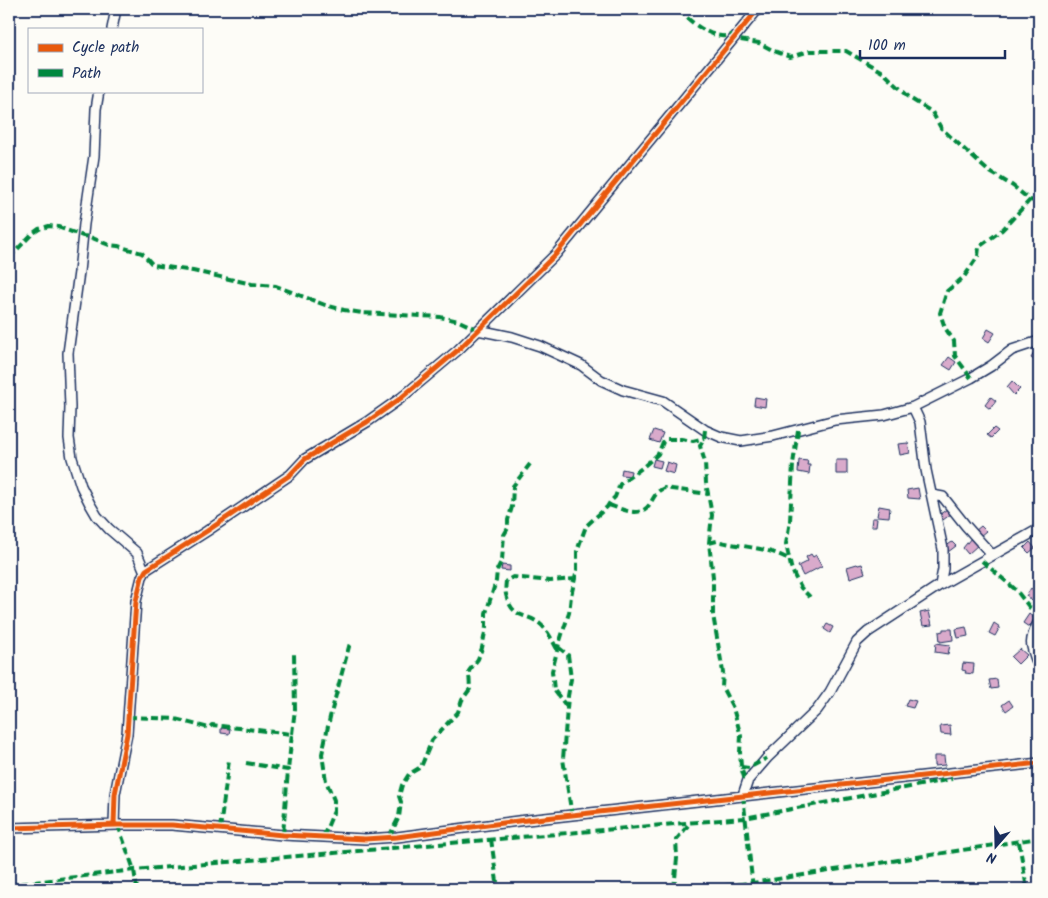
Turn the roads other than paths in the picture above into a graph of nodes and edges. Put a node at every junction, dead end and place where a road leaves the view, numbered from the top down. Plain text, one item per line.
1 (116, 9) edge
2 (758, 9) edge
3 (112, 28) edge
4 (99, 92) edge
5 (478, 330) junction
6 (1039, 341) edge
7 (912, 407) junction
8 (932, 495) junction
9 (1039, 529) edge
10 (992, 556) junction
11 (145, 572) junction
12 (940, 585) junction
13 (1039, 621) edge
14 (1039, 667) edge
15 (1039, 763) edge
16 (743, 795) junction
17 (114, 825) junction
18 (9, 828) edge

1 - 3 street
2 - 5 street
4 - 11 street
5 - 7 street
5 - 11 street
6 - 7 street
7 - 8 street
8 - 10 street
8 - 12 street
9 - 10 street
10 - 12 street
11 - 17 street
12 - 16 street
13 - 14 street
15 - 16 street
16 - 17 street
17 - 18 street

